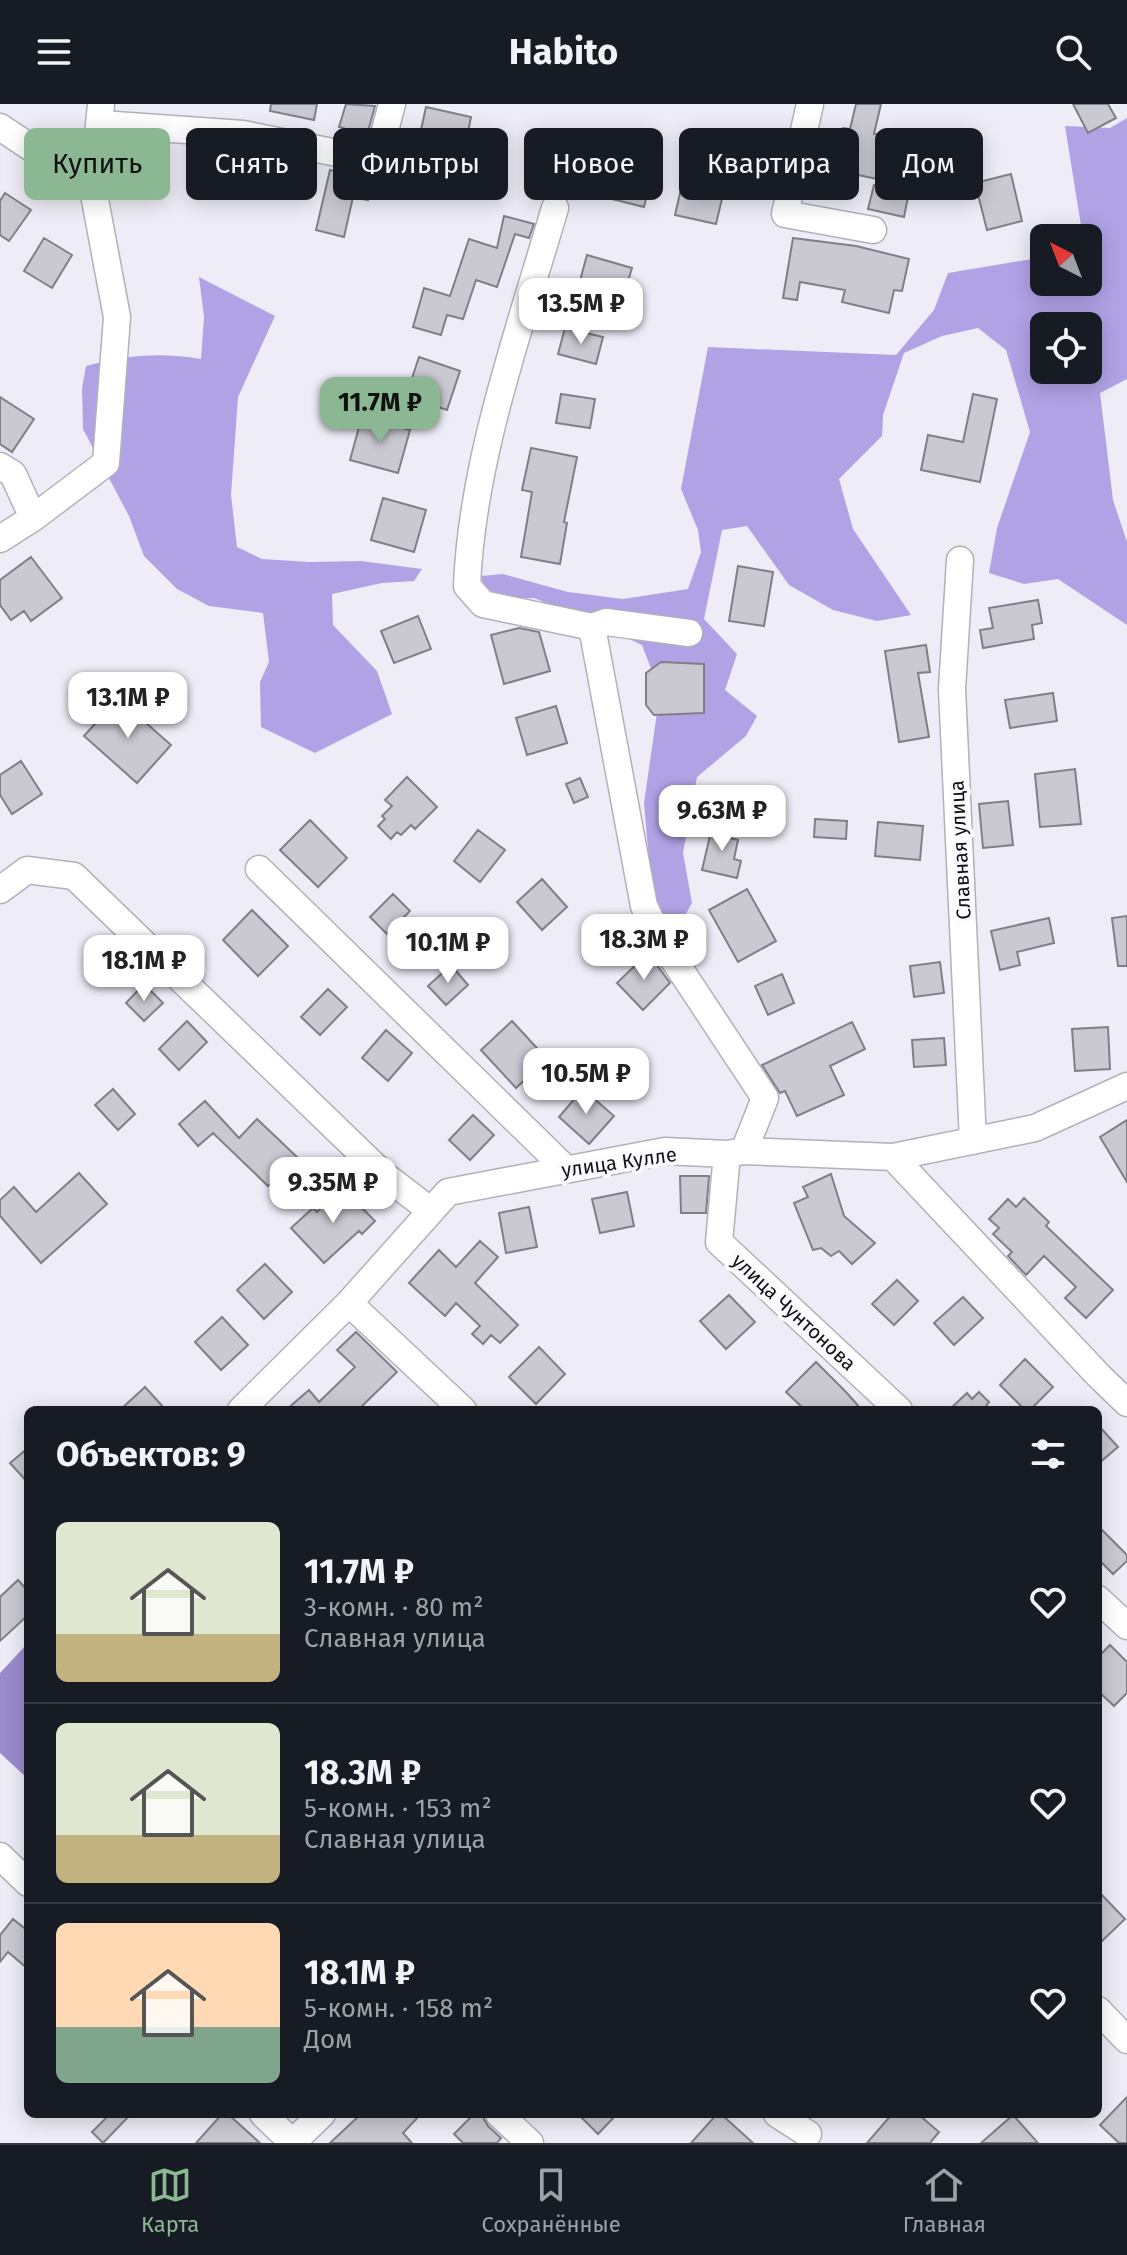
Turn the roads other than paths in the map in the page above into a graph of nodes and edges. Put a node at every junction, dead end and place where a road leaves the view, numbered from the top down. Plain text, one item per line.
1 (392, 104) edge
2 (810, 104) edge
3 (101, 114) edge
4 (0, 127) edge
5 (24, 143) edge
6 (95, 200) edge
7 (555, 208) dead end
8 (873, 230) dead end
9 (0, 466) edge
10 (33, 518) junction
11 (0, 539) edge
12 (960, 560) dead end
13 (592, 627) junction
14 (689, 633) dead end
15 (259, 869) dead end
16 (0, 890) edge
17 (1127, 1086) edge
18 (973, 1141) junction
19 (735, 1152) junction
20 (893, 1157) junction
21 (566, 1169) junction
22 (430, 1210) junction
23 (349, 1303) junction
24 (1127, 1403) edge
25 (245, 1406) edge
26 (459, 1406) edge
27 (895, 1406) edge
28 (1102, 1603) edge
29 (1127, 1626) edge
30 (0, 1856) edge
31 (24, 1879) edge
32 (1102, 2014) edge
33 (1127, 2040) edge
34 (267, 2118) edge
35 (318, 2118) edge
36 (503, 2118) edge
37 (783, 2118) edge
38 (808, 2134) dead end
39 (292, 2143) edge
40 (530, 2143) edge

1 - 3 street
2 - 8 street
4 - 5 street
6 - 10 street
7 - 13 street
9 - 10 street
10 - 11 street
12 - 18 street, Славная улица
13 - 14 street
13 - 19 street
15 - 21 street
16 - 22 street
17 - 18 street, улица Кулле
18 - 20 street, улица Кулле
19 - 20 street, улица Кулле
19 - 21 street, улица Кулле
19 - 27 street, улица Чунтонова
20 - 24 street
21 - 22 street, улица Кулле
22 - 23 street, улица Кулле
23 - 25 street, улица Кулле
23 - 26 street
28 - 29 street
30 - 31 street
32 - 33 street
34 - 39 street
35 - 39 street
36 - 40 street
37 - 38 street

